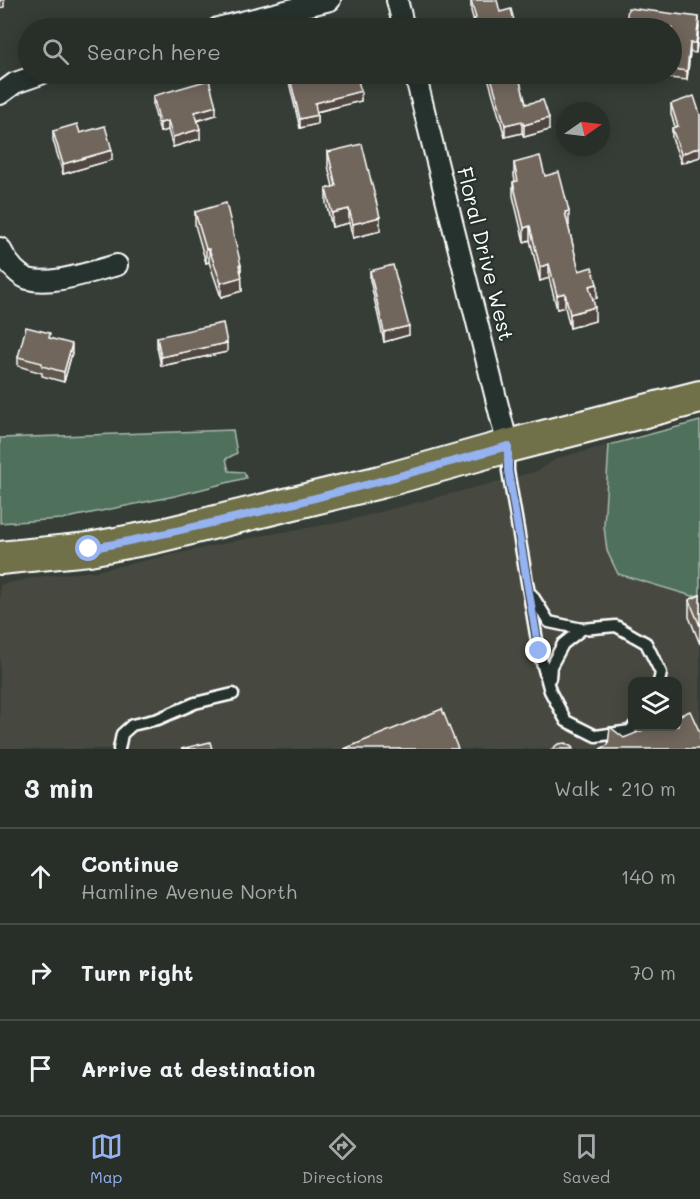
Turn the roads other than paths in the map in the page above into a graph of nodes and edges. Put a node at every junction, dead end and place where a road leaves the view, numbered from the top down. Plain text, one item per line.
1 (330, 0) edge
2 (397, 0) edge
3 (258, 18) edge
4 (402, 18) edge
5 (18, 83) edge
6 (418, 84) edge
7 (0, 94) edge
8 (0, 248) edge
9 (117, 265) dead end
10 (700, 396) edge
11 (508, 446) junction
12 (0, 558) edge
13 (529, 590) junction
14 (582, 629) junction
15 (660, 677) edge
16 (550, 691) junction
17 (233, 694) dead end
18 (630, 731) edge
19 (119, 749) edge

1 - 3 street
2 - 4 street
5 - 7 street
6 - 11 street, Floral Drive West
8 - 9 street
10 - 11 main road
11 - 12 main road
11 - 13 lane
13 - 14 lane
13 - 16 lane
14 - 15 lane
14 - 16 lane
16 - 18 lane
17 - 19 lane

